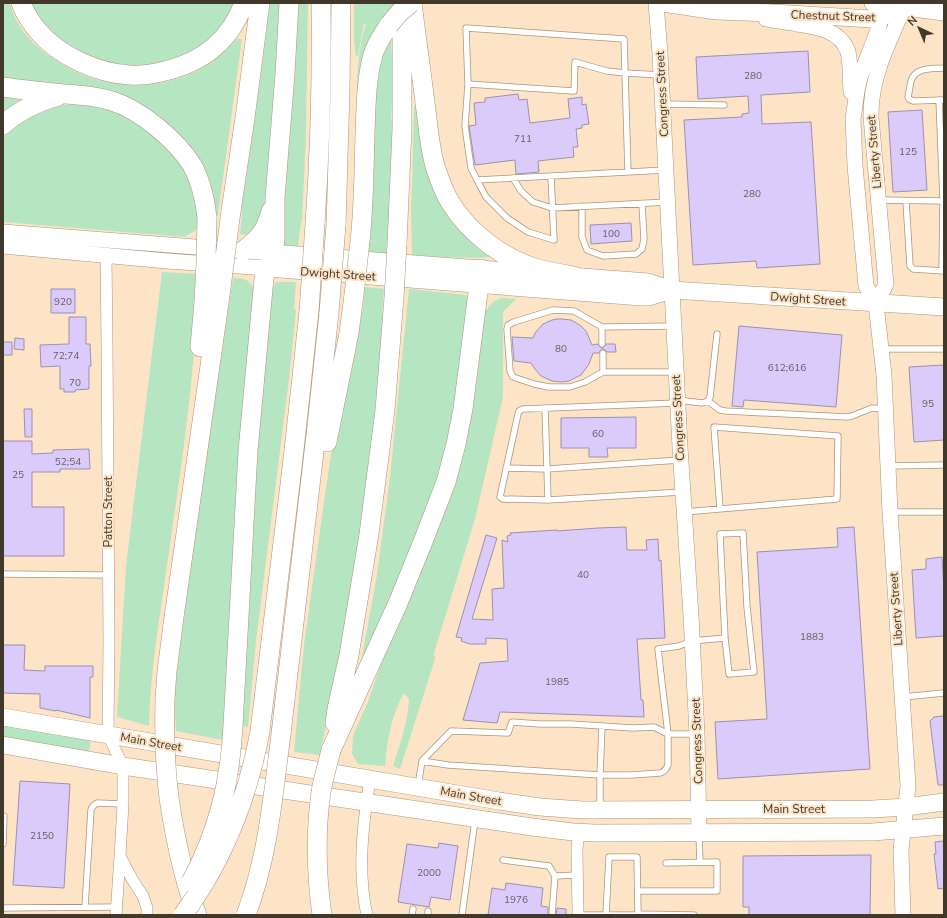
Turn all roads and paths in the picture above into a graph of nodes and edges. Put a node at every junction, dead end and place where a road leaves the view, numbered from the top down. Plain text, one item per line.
1 (21, 3) edge
2 (244, 3) edge
3 (260, 3) edge
4 (288, 3) edge
5 (321, 3) edge
6 (341, 3) edge
7 (402, 3) edge
8 (412, 3) edge
9 (656, 3) edge
10 (663, 3) edge
11 (904, 5) edge
12 (881, 7) edge
13 (716, 11) junction
14 (944, 12) edge
15 (944, 68) edge
16 (625, 73) junction
17 (661, 75) junction
18 (468, 84) junction
19 (3, 87) edge
20 (64, 94) junction
21 (942, 100) edge
22 (663, 104) junction
23 (724, 105) dead end
24 (853, 119) junction
25 (3, 125) edge
26 (666, 170) junction
27 (628, 172) junction
28 (551, 176) junction
29 (513, 178) junction
30 (477, 180) junction
31 (275, 198) junction
32 (878, 200) junction
33 (906, 200) junction
34 (943, 201) edge
35 (668, 202) junction
36 (642, 204) junction
37 (582, 206) junction
38 (552, 208) junction
39 (3, 232) edge
40 (3, 246) edge
41 (243, 251) junction
42 (106, 255) junction
43 (269, 261) junction
44 (943, 271) edge
45 (574, 276) junction
46 (480, 277) junction
47 (672, 290) junction
48 (211, 303) junction
49 (876, 304) junction
50 (944, 308) edge
51 (674, 326) junction
52 (602, 327) junction
53 (717, 334) dead end
54 (602, 344) dead end
55 (881, 349) junction
56 (944, 350) edge
57 (603, 353) dead end
58 (603, 372) junction
59 (676, 372) junction
60 (678, 401) junction
61 (708, 401) junction
62 (545, 408) junction
63 (885, 409) junction
64 (680, 460) junction
65 (944, 465) edge
66 (888, 466) junction
67 (506, 468) junction
68 (547, 469) junction
69 (682, 492) junction
70 (548, 500) junction
71 (720, 509) junction
72 (307, 510) junction
73 (684, 512) junction
74 (890, 512) junction
75 (944, 512) edge
76 (3, 574) edge
77 (108, 574) junction
78 (725, 638) junction
79 (692, 641) junction
80 (944, 693) edge
81 (902, 697) junction
82 (3, 717) edge
83 (602, 726) junction
84 (668, 734) junction
85 (697, 734) junction
86 (108, 735) junction
87 (3, 745) edge
88 (331, 750) junction
89 (422, 761) junction
90 (124, 766) junction
91 (600, 775) junction
92 (370, 779) junction
93 (418, 787) junction
94 (366, 802) junction
95 (944, 802) edge
96 (124, 804) junction
97 (906, 807) junction
98 (600, 809) junction
99 (699, 809) junction
100 (3, 816) edge
101 (475, 819) junction
102 (944, 826) edge
103 (903, 830) junction
104 (579, 832) junction
105 (699, 832) junction
106 (3, 844) edge
107 (120, 856) junction
108 (503, 860) dead end
109 (666, 862) dead end
110 (700, 862) junction
111 (578, 875) junction
112 (555, 876) junction
113 (638, 891) junction
114 (85, 907) junction
115 (3, 908) edge
116 (116, 911) edge
117 (146, 915) edge
118 (171, 915) edge
119 (183, 915) edge
120 (197, 915) edge
121 (246, 915) edge
122 (322, 915) edge
123 (367, 915) edge
124 (462, 915) edge
125 (552, 915) edge
126 (578, 915) edge
127 (606, 915) edge
128 (638, 915) edge
129 (694, 915) edge
130 (903, 915) edge

1 - 2 highway
3 - 48 highway, bridge
4 - 31 highway
5 - 119 highway, bridge
6 - 72 highway, bridge
7 - 88 highway, bridge
8 - 45 highway
8 - 72 highway, bridge
9 - 17 main road, Congress Street
10 - 13 main road, Chestnut Street
11 - 12 main road, Chestnut Street
11 - 14 main road
11 - 32 main road, Liberty Street
12 - 13 main road, Chestnut Street
12 - 24 main road, Liberty Street
13 - 24 main road
15 - 21 lane
16 - 17 lane
16 - 18 lane
16 - 18 lane
16 - 27 lane
17 - 22 main road, Congress Street
18 - 30 lane
19 - 20 highway
20 - 25 highway
20 - 48 highway, bridge
21 - 34 lane
22 - 23 lane
22 - 26 main road, Congress Street
24 - 49 main road, Liberty Street
26 - 27 lane
26 - 35 main road, Congress Street
27 - 28 lane
28 - 29 lane
28 - 38 lane
29 - 30 lane
29 - 38 lane
30 - 38 lane
31 - 41 highway
31 - 43 highway
32 - 33 lane
32 - 49 main road, Liberty Street
33 - 34 lane
33 - 44 lane
34 - 44 lane
35 - 36 lane
35 - 47 main road, Congress Street
36 - 37 lane
36 - 37 lane
37 - 38 lane
39 - 41 main road, Dwight Street
40 - 42 main road, Dwight Street
41 - 43 main road, Dwight Street
42 - 43 main road, Dwight Street
42 - 77 street, Patton Street
43 - 46 main road, Dwight Street
43 - 118 highway, bridge
45 - 46 main road, Dwight Street
45 - 47 main road, Dwight Street
46 - 47 main road, Dwight Street
46 - 88 highway
47 - 49 main road, Dwight Street
47 - 51 main road, Congress Street
48 - 120 highway, bridge
49 - 50 main road, Dwight Street
49 - 55 main road, Liberty Street
51 - 52 lane
51 - 59 main road, Congress Street
52 - 54 lane
52 - 58 lane
53 - 61 lane
55 - 56 lane
55 - 63 main road, Liberty Street
57 - 58 lane
58 - 59 lane
59 - 60 main road, Congress Street
60 - 61 lane
60 - 62 lane
60 - 64 main road, Congress Street
61 - 63 lane
62 - 67 lane
62 - 68 lane
63 - 66 main road, Liberty Street
64 - 68 lane
64 - 69 main road, Congress Street
65 - 66 lane
66 - 74 main road, Liberty Street
67 - 68 lane
67 - 70 lane
68 - 70 lane
69 - 70 lane
69 - 73 main road, Congress Street
71 - 71 lane
71 - 73 lane
72 - 121 highway, bridge
73 - 79 main road, Congress Street
74 - 75 lane
74 - 81 main road, Liberty Street
76 - 77 lane
77 - 86 street, Patton Street
78 - 78 lane
78 - 79 lane
79 - 84 lane
79 - 85 main road, Congress Street
80 - 81 lane
81 - 97 main road, Liberty Street
82 - 86 main road, Main Street
83 - 84 lane
83 - 89 lane
83 - 91 lane
84 - 85 lane
84 - 91 lane
85 - 99 main road, Congress Street
86 - 90 street, Patton Street
86 - 92 main road, Main Street
87 - 90 main road, Main Street
88 - 122 highway, bridge
89 - 91 lane
89 - 93 lane
90 - 94 main road, Main Street
90 - 96 street
91 - 98 lane
92 - 93 main road, Main Street
92 - 94 street
93 - 98 main road, Main Street
94 - 101 main road, Main Street
94 - 123 street
95 - 97 main road, Main Street
96 - 107 street
96 - 114 lane
97 - 99 main road, Main Street
97 - 103 main road, Liberty Street
98 - 99 main road, Main Street
99 - 105 main road, Congress Street
100 - 106 lane
101 - 104 main road, Main Street
101 - 124 lane
102 - 103 main road, Main Street
103 - 105 main road, Main Street
103 - 130 main road, Liberty Street
104 - 105 main road, Main Street
104 - 111 street
105 - 110 lane
107 - 116 street
107 - 117 street
108 - 112 lane
109 - 110 lane
110 - 113 lane
111 - 112 lane
111 - 126 street
112 - 125 lane
113 - 127 lane
113 - 128 lane
114 - 115 lane
114 - 116 lane
126 - 127 lane
127 - 128 lane
128 - 129 lane

